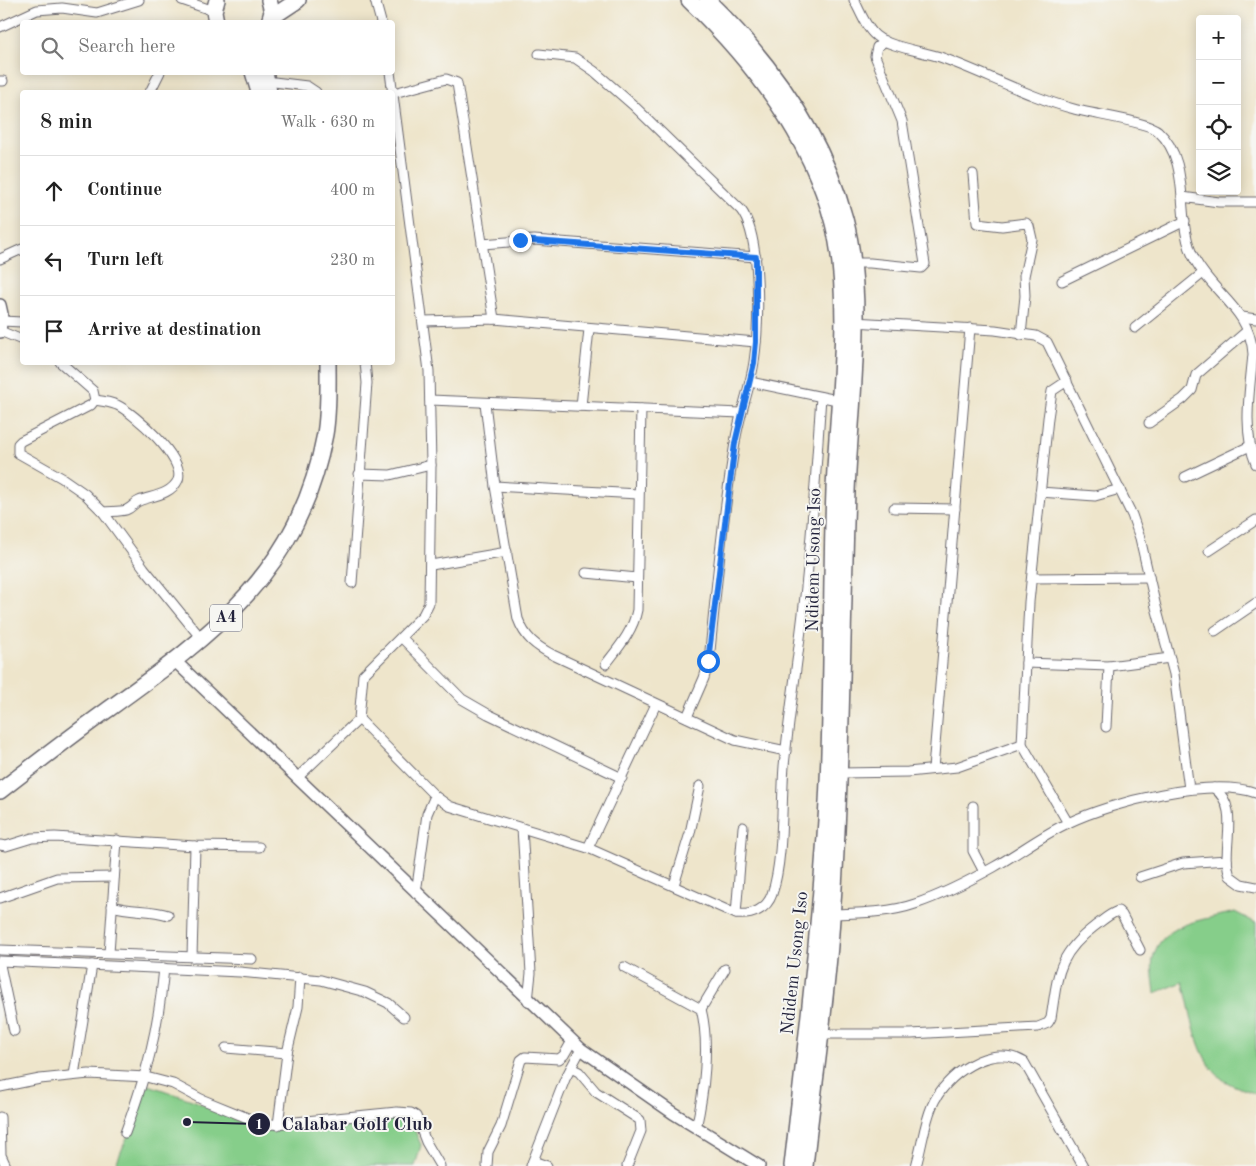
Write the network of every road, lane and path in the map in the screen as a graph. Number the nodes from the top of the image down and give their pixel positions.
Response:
1 (139, 0) edge
2 (182, 0) edge
3 (269, 0) edge
4 (298, 0) edge
5 (375, 0) edge
6 (689, 0) edge
7 (707, 0) edge
8 (854, 0) edge
9 (215, 15) edge
10 (270, 20) edge
11 (380, 20) edge
12 (0, 27) edge
13 (722, 33) junction
14 (747, 40) junction
15 (885, 41) junction
16 (539, 54) dead end
17 (158, 75) edge
18 (256, 75) edge
19 (391, 75) edge
20 (265, 85) edge
21 (151, 90) edge
22 (313, 90) edge
23 (393, 90) edge
24 (395, 93) edge
25 (395, 101) edge
26 (784, 114) junction
27 (803, 119) junction
28 (972, 174) dead end
29 (1182, 197) junction
30 (1256, 202) edge
31 (1185, 221) junction
32 (482, 244) junction
33 (20, 250) edge
34 (756, 257) junction
35 (0, 259) edge
36 (1203, 273) junction
37 (850, 274) junction
38 (1062, 281) dead end
39 (0, 304) edge
40 (1242, 317) junction
41 (494, 319) junction
42 (1256, 319) edge
43 (424, 321) junction
44 (849, 321) junction
45 (20, 323) edge
46 (1, 328) edge
47 (970, 328) junction
48 (1135, 328) dead end
49 (589, 329) junction
50 (1247, 331) junction
51 (1021, 335) junction
52 (20, 339) edge
53 (756, 342) junction
54 (63, 365) edge
55 (318, 365) edge
56 (328, 365) edge
57 (365, 365) edge
58 (1066, 381) junction
59 (750, 382) junction
60 (821, 397) junction
61 (95, 400) junction
62 (430, 400) junction
63 (485, 402) junction
64 (845, 402) junction
65 (581, 406) junction
66 (641, 409) junction
67 (741, 413) junction
68 (1149, 423) dead end
69 (1250, 446) junction
70 (1256, 464) edge
71 (431, 465) junction
72 (359, 474) junction
73 (1185, 476) dead end
74 (495, 486) junction
75 (1120, 489) junction
76 (1040, 492) junction
77 (638, 494) junction
78 (894, 508) dead end
79 (955, 509) junction
80 (103, 512) junction
81 (1256, 520) edge
82 (1209, 551) dead end
83 (506, 552) junction
84 (430, 565) junction
85 (586, 574) dead end
86 (1149, 577) junction
87 (637, 578) junction
88 (1032, 578) junction
89 (352, 583) dead end
90 (1256, 603) edge
91 (1215, 630) dead end
92 (196, 632) junction
93 (402, 638) junction
94 (1170, 658) junction
95 (175, 661) junction
96 (1026, 663) junction
97 (606, 664) dead end
98 (1109, 666) junction
99 (656, 704) junction
100 (687, 717) junction
101 (359, 719) junction
102 (1106, 727) dead end
103 (1022, 744) junction
104 (786, 751) junction
105 (933, 769) junction
106 (840, 773) junction
107 (297, 778) junction
108 (622, 778) junction
109 (0, 780) edge
110 (700, 786) dead end
111 (1214, 788) junction
112 (1189, 789) junction
113 (0, 791) edge
114 (1256, 793) edge
115 (435, 796) junction
116 (973, 806) dead end
117 (1068, 823) junction
118 (743, 827) dead end
119 (522, 828) junction
120 (117, 840) junction
121 (0, 845) edge
122 (195, 846) junction
123 (259, 847) dead end
124 (588, 848) junction
125 (1227, 860) junction
126 (984, 872) junction
127 (114, 877) junction
128 (1140, 877) dead end
129 (674, 885) junction
130 (1256, 887) edge
131 (416, 893) junction
132 (0, 898) edge
133 (112, 906) junction
134 (736, 914) junction
135 (832, 914) junction
136 (168, 915) dead end
137 (0, 950) edge
138 (1140, 950) dead end
139 (109, 953) junction
140 (192, 957) junction
141 (252, 959) dead end
142 (0, 961) edge
143 (0, 965) edge
144 (92, 965) junction
145 (624, 967) dead end
146 (164, 968) junction
147 (725, 969) dead end
148 (300, 978) junction
149 (528, 1001) junction
150 (701, 1009) junction
151 (404, 1017) dead end
152 (14, 1031) dead end
153 (819, 1034) junction
154 (576, 1045) junction
155 (226, 1048) dead end
156 (287, 1053) junction
157 (570, 1068) junction
158 (74, 1075) junction
159 (146, 1077) junction
160 (0, 1087) edge
161 (0, 1117) edge
162 (278, 1124) junction
163 (696, 1128) junction
164 (125, 1133) dead end
165 (532, 1163) edge
166 (6, 1166) edge
167 (440, 1166) edge
168 (487, 1166) edge
169 (546, 1166) edge
170 (627, 1166) edge
171 (759, 1166) edge
172 (792, 1166) edge
173 (805, 1166) edge
174 (916, 1166) edge
175 (1083, 1166) edge

1 - 12 street
2 - 9 street
3 - 10 highway
4 - 10 highway
5 - 11 street
6 - 13 highway, Ndidem Usong Iso
7 - 14 highway, Ndidem Usong Iso
8 - 15 street
13 - 14 highway
13 - 26 highway, Ndidem Usong Iso
14 - 27 highway, Ndidem Usong Iso
15 - 29 street
15 - 37 street
16 - 34 street
17 - 21 street
18 - 20 highway
19 - 23 street
20 - 22 street
24 - 32 street
25 - 43 street
26 - 27 highway
26 - 37 highway, Ndidem Usong Iso
27 - 37 highway, Ndidem Usong Iso
28 - 51 street
29 - 30 street
29 - 31 street
31 - 36 street
31 - 38 street
32 - 34 street
32 - 41 street
33 - 35 street
34 - 53 street
36 - 40 street
36 - 48 street
37 - 44 highway, Ndidem Usong Iso
39 - 46 street
40 - 42 street
40 - 50 street
41 - 43 street
41 - 49 street
43 - 62 street
44 - 47 street
44 - 64 highway, Ndidem Usong Iso
45 - 46 street
46 - 52 street
47 - 51 street
47 - 79 street
49 - 53 street
49 - 65 street
50 - 68 street
50 - 69 street
51 - 58 street
53 - 59 street
54 - 61 street
55 - 92 highway, A4
56 - 95 highway, A4
57 - 72 street
58 - 75 street
58 - 76 street
59 - 60 street
59 - 67 street
60 - 64 street
60 - 104 street
61 - 80 street
61 - 80 street
62 - 63 street
62 - 71 street
63 - 65 street
63 - 74 street
64 - 106 highway, Ndidem Usong Iso
64 - 172 highway, Ndidem Usong Iso
65 - 66 street
66 - 67 street
66 - 77 street
67 - 100 street
69 - 70 street
69 - 73 street
71 - 72 street
71 - 84 street
72 - 89 street
74 - 77 street
74 - 83 street
75 - 76 street
75 - 86 street
76 - 88 street
77 - 87 street
78 - 79 street
79 - 105 street
80 - 92 street
81 - 82 street
83 - 84 street
83 - 99 street
84 - 93 street
85 - 87 street
86 - 88 street
86 - 94 street
87 - 97 street
88 - 96 street
90 - 91 street
92 - 109 highway, A4
93 - 101 street
93 - 108 street
94 - 98 street
94 - 112 street
95 - 107 street
95 - 113 highway, A4
96 - 98 street
96 - 103 street
98 - 102 street
99 - 100 street
99 - 108 street
100 - 104 street
101 - 107 street
101 - 115 street
103 - 105 street
103 - 117 street
104 - 134 street
105 - 106 street
106 - 135 highway, Ndidem Usong Iso
107 - 131 street
108 - 124 street
110 - 129 street
111 - 112 street
111 - 114 street
111 - 125 street
112 - 117 street
115 - 119 street
115 - 131 street
116 - 126 street
117 - 126 street
118 - 134 street
119 - 124 street
119 - 149 street
120 - 121 street
120 - 122 street
120 - 127 street
122 - 123 street
122 - 140 street
124 - 129 street
125 - 128 street
125 - 130 street
126 - 135 street
127 - 132 street
127 - 133 street
129 - 134 street
131 - 149 street
133 - 136 street
133 - 139 street
135 - 153 highway, Ndidem Usong Iso
137 - 139 street
138 - 153 street
139 - 140 street
140 - 141 street
142 - 144 street
143 - 152 street
144 - 146 street
144 - 158 street
145 - 150 street
146 - 148 street
146 - 159 street
147 - 150 street
148 - 151 street
148 - 156 street
149 - 154 street
150 - 163 street
153 - 173 highway, Ndidem Usong Iso
154 - 157 street
154 - 163 street
154 - 168 street
155 - 156 street
156 - 162 street
157 - 165 street
157 - 170 street
158 - 159 street
158 - 160 street
159 - 162 street
159 - 164 street
161 - 166 street
162 - 167 street
163 - 171 street
165 - 169 street
174 - 175 street

